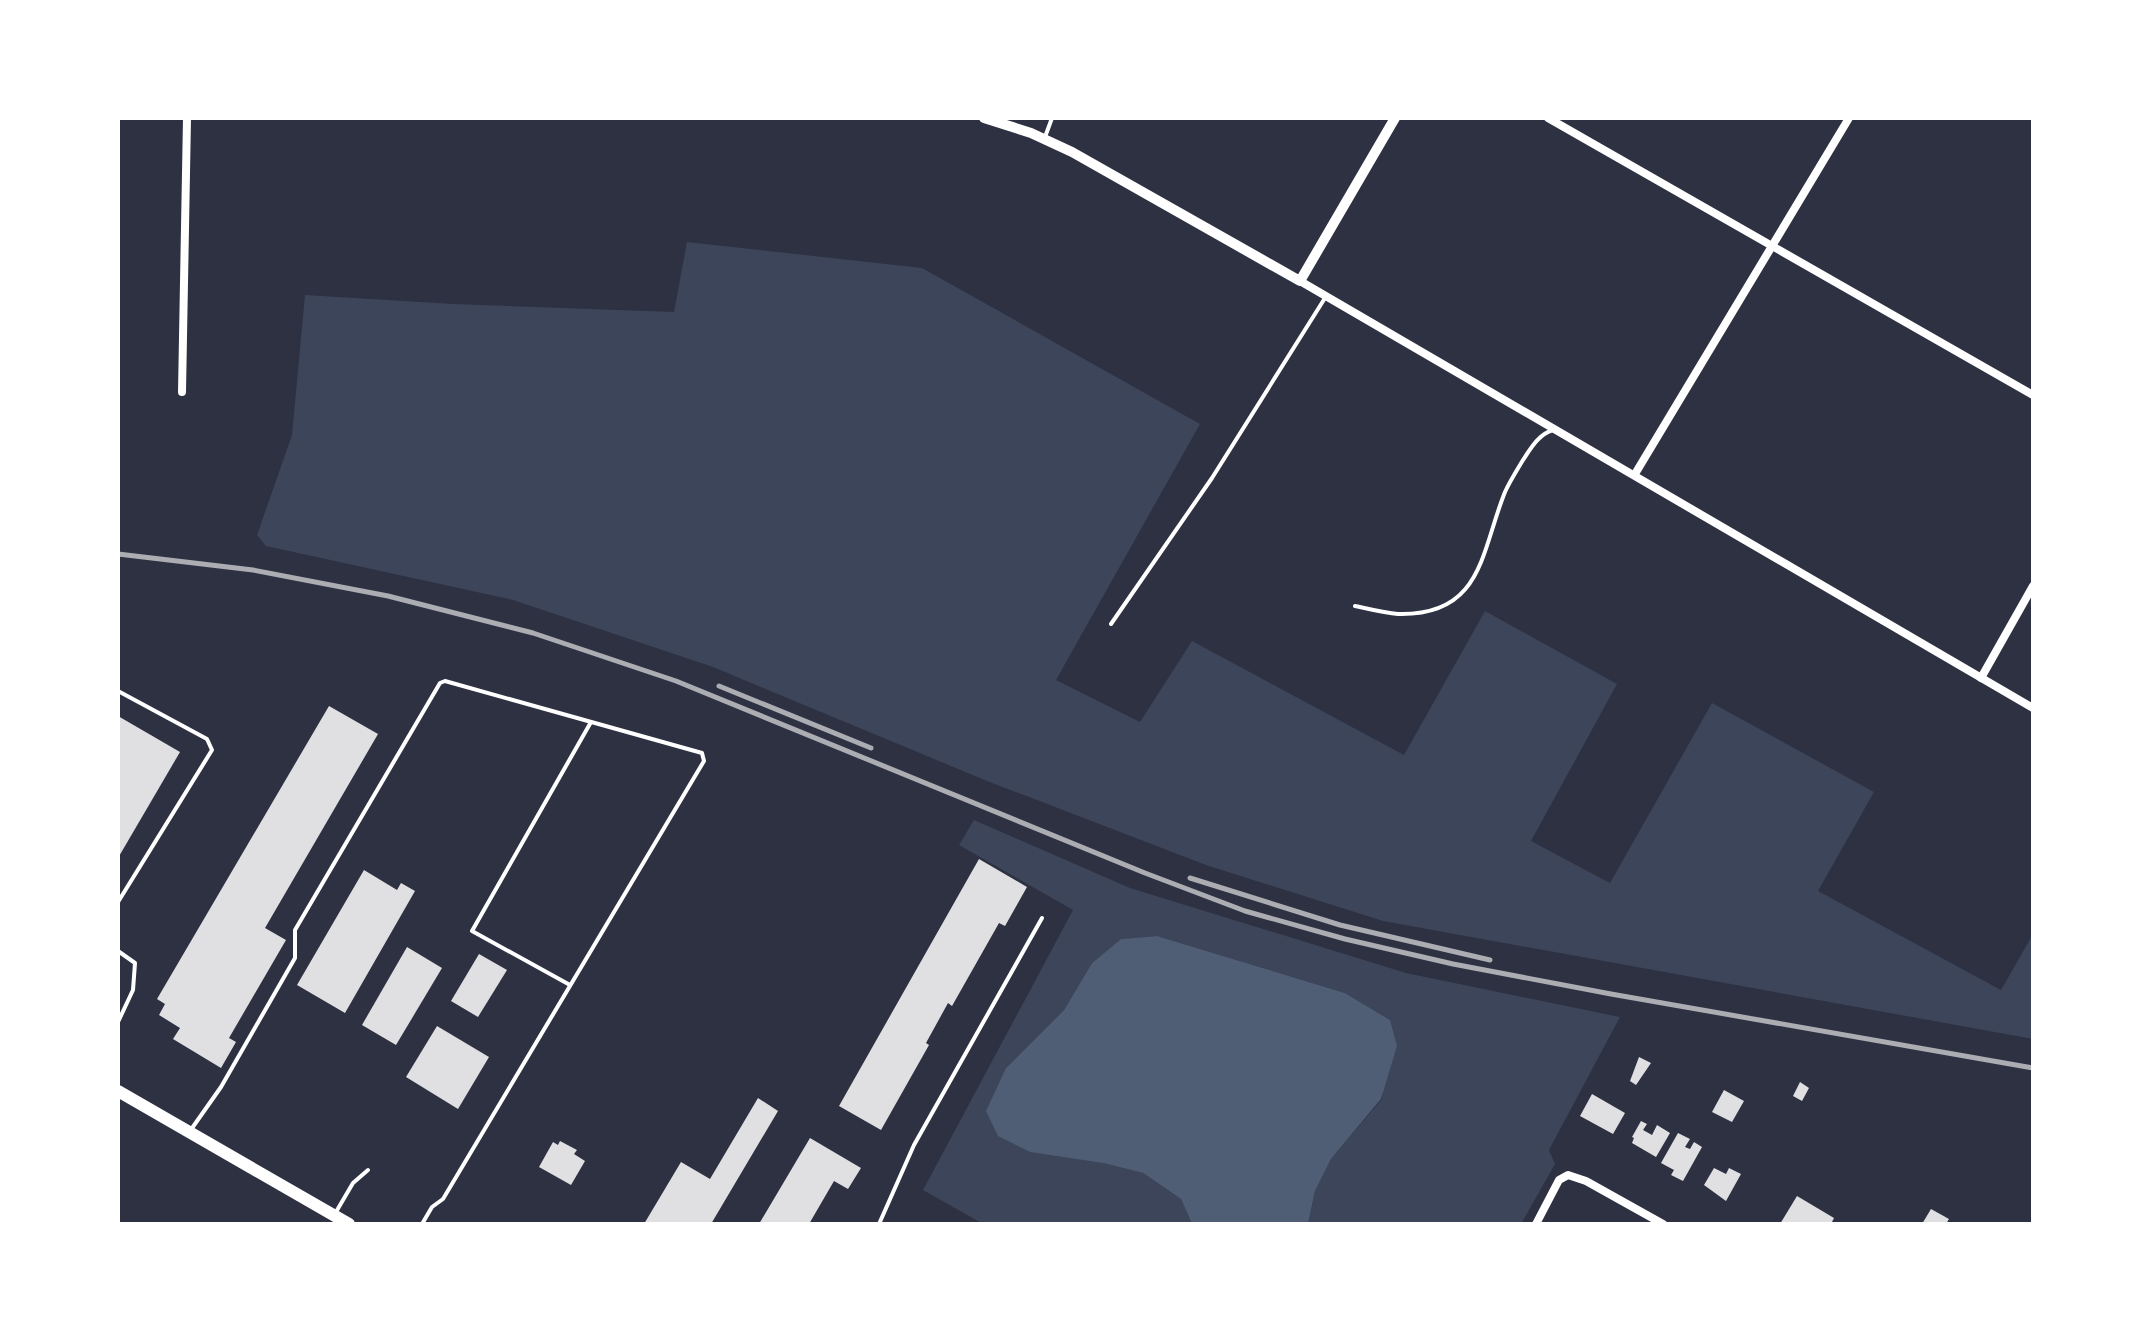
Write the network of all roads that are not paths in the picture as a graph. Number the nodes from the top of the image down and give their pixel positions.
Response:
1 (187, 118) edge
2 (984, 118) edge
3 (1052, 118) edge
4 (1395, 118) edge
5 (1548, 118) edge
6 (1849, 118) edge
7 (1044, 139) junction
8 (1773, 246) junction
9 (1300, 281) junction
10 (1326, 296) junction
11 (182, 392) dead end
12 (2033, 395) edge
13 (1560, 431) junction
14 (1635, 474) junction
15 (2033, 586) edge
16 (1355, 606) dead end
17 (1111, 624) dead end
18 (1981, 678) junction
19 (118, 691) edge
20 (2033, 708) edge
21 (591, 722) junction
22 (118, 902) edge
23 (1042, 918) dead end
24 (118, 951) edge
25 (570, 985) junction
26 (118, 1022) edge
27 (118, 1091) edge
28 (189, 1133) junction
29 (368, 1170) dead end
30 (334, 1215) junction
31 (349, 1224) edge
32 (422, 1224) edge
33 (879, 1224) edge
34 (1536, 1224) edge
35 (1663, 1224) edge

1 - 11 street
2 - 7 street
3 - 7 lane
4 - 9 street
5 - 8 street
6 - 8 street
7 - 9 street
8 - 12 street
8 - 14 street
9 - 10 street
10 - 13 street
10 - 17 lane
13 - 14 street
13 - 16 lane
14 - 18 street
15 - 18 street
18 - 20 street
19 - 22 lane
21 - 25 lane
21 - 25 lane
21 - 28 lane
23 - 33 lane
24 - 26 lane
25 - 32 lane
27 - 28 main road
28 - 30 main road
29 - 30 lane
30 - 31 main road
34 - 35 street

